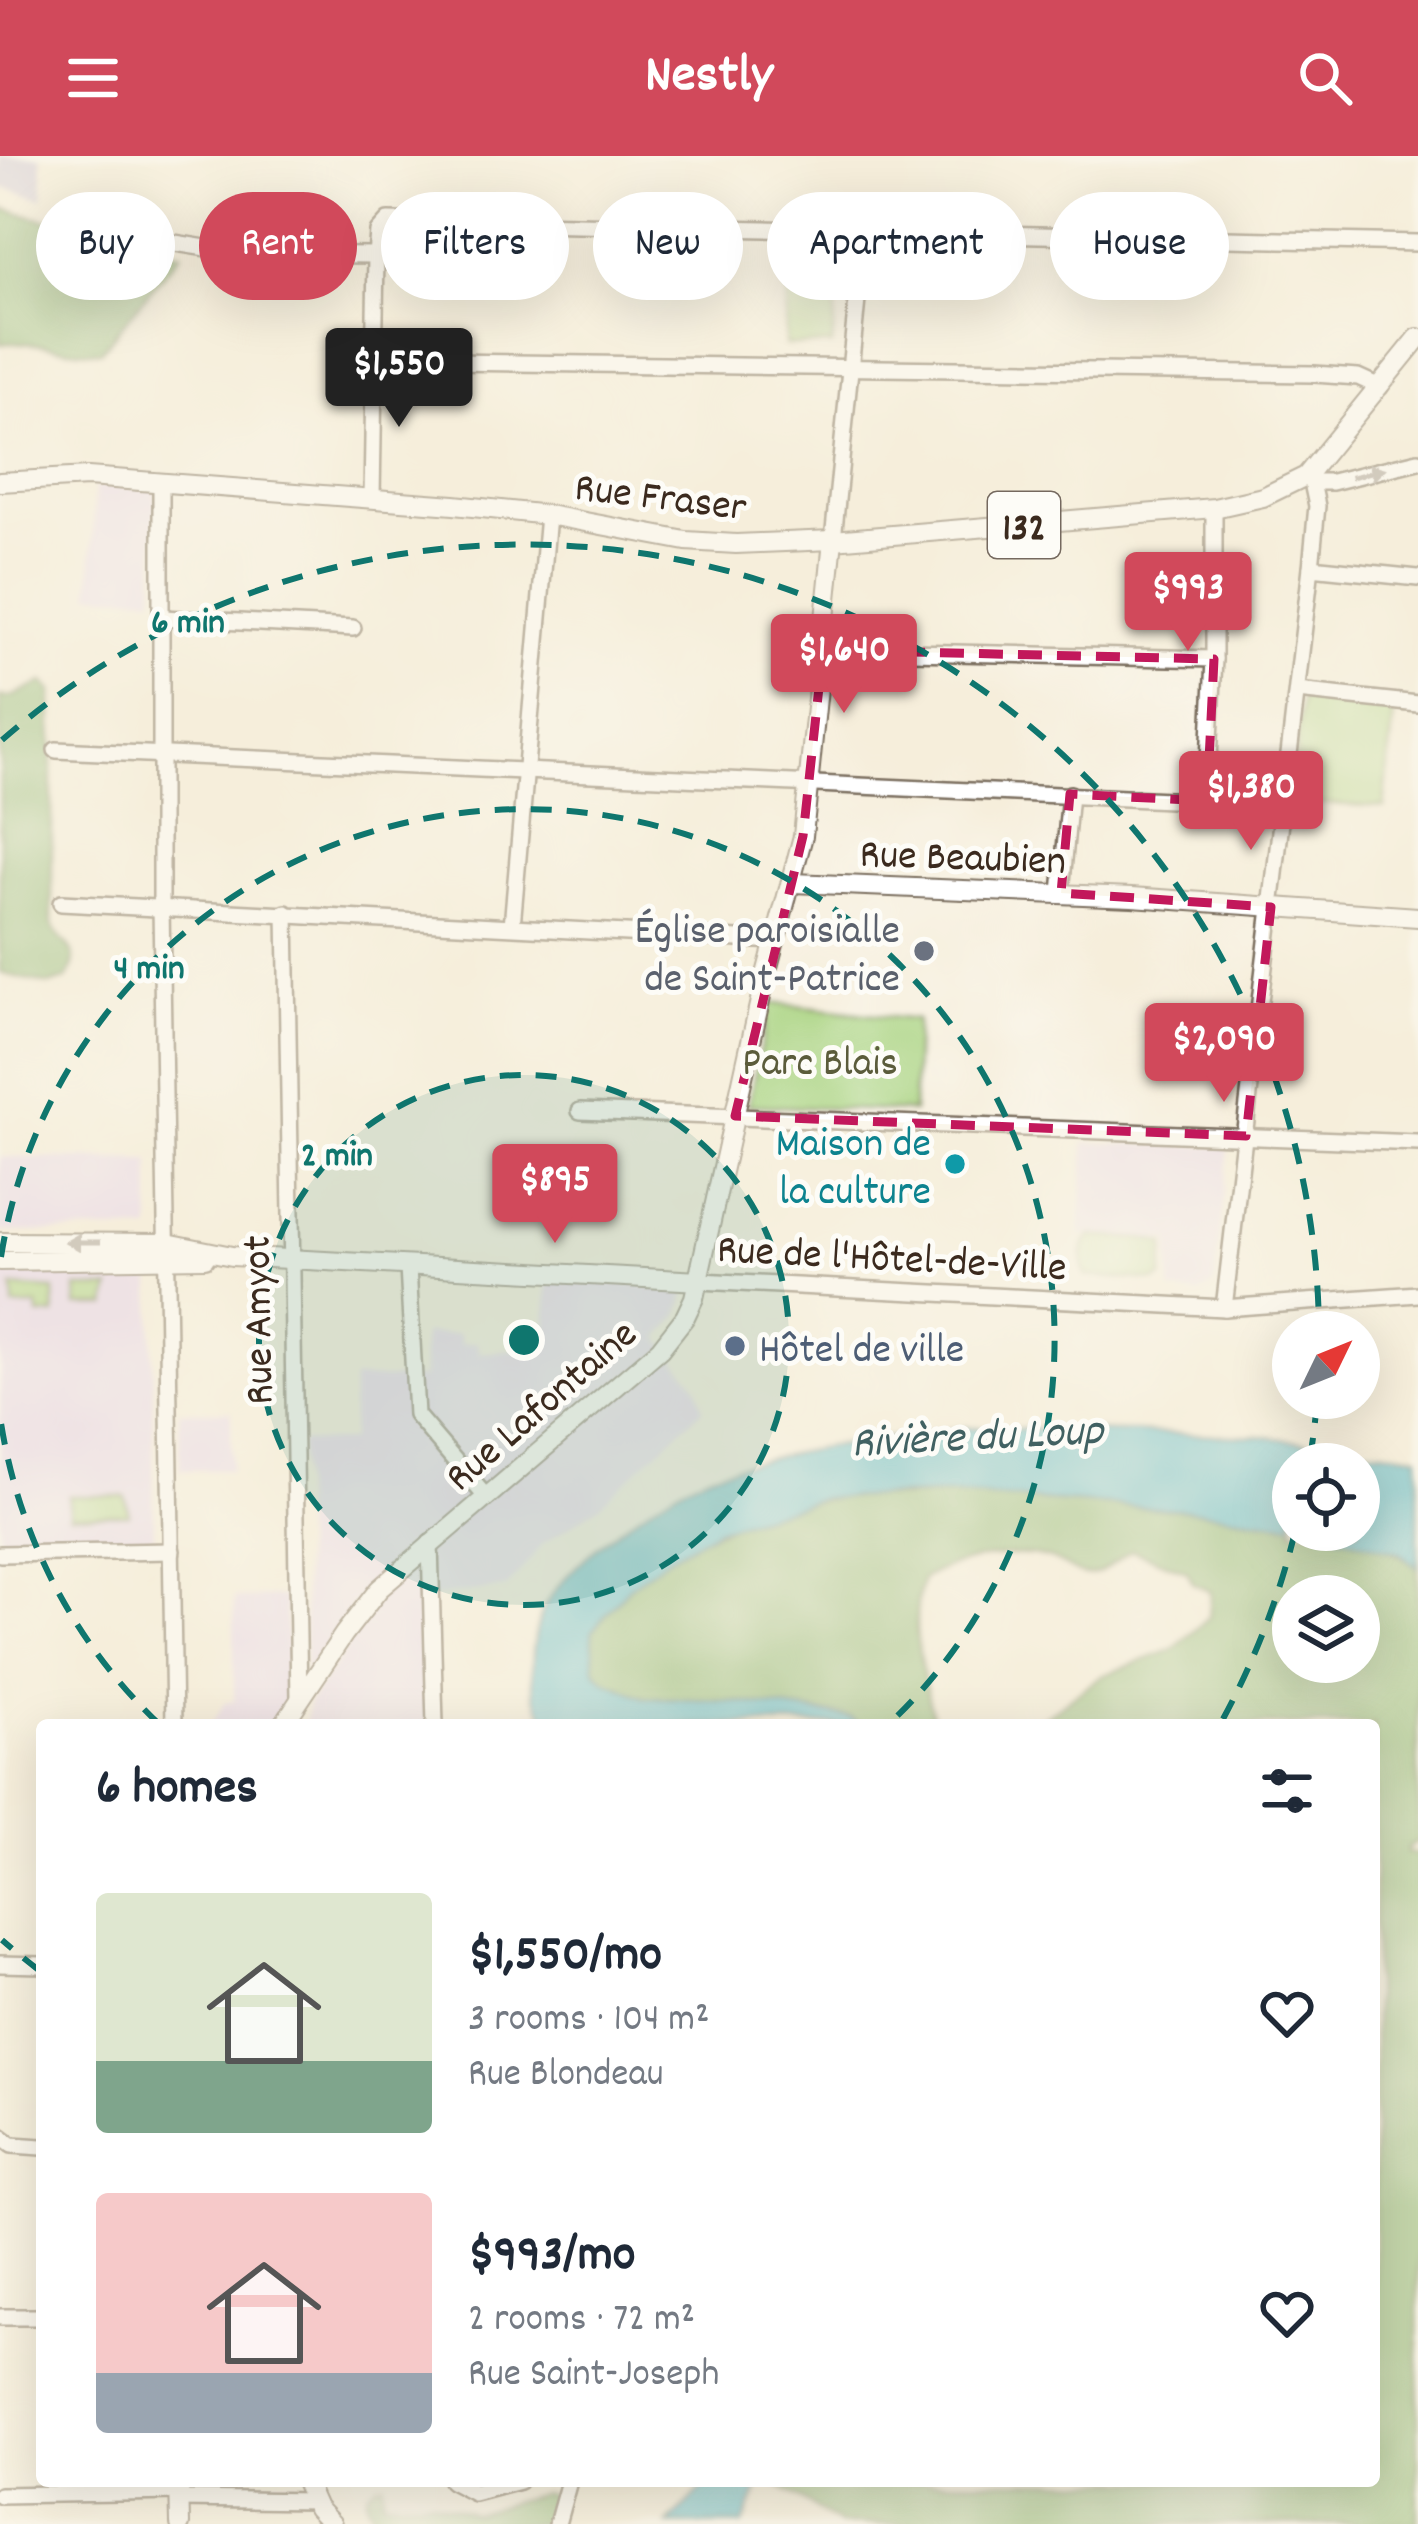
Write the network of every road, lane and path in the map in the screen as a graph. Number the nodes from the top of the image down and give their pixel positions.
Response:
1 (767, 228) edge
2 (1026, 234) edge
3 (175, 243) dead end
4 (1418, 244) edge
5 (376, 255) junction
6 (857, 300) edge
7 (1418, 338) edge
8 (374, 361) junction
9 (850, 367) junction
10 (1380, 387) junction
11 (1418, 460) edge
12 (0, 482) edge
13 (160, 482) junction
14 (1312, 482) junction
15 (372, 498) junction
16 (1214, 508) junction
17 (548, 515) junction
18 (833, 540) junction
19 (1311, 567) junction
20 (1418, 578) edge
21 (163, 618) junction
22 (352, 628) dead end
23 (823, 650) junction
24 (1214, 658) junction
25 (1297, 691) junction
26 (1418, 704) edge
27 (56, 750) dead end
28 (163, 753) junction
29 (525, 770) junction
30 (811, 782) junction
31 (1070, 794) junction
32 (1207, 801) junction
33 (1282, 805) junction
34 (793, 883) junction
35 (1061, 893) junction
36 (62, 903) dead end
37 (161, 906) junction
38 (1271, 907) junction
39 (286, 913) junction
40 (1418, 916) edge
41 (512, 926) junction
42 (776, 941) junction
43 (580, 1111) dead end
44 (735, 1116) junction
45 (1246, 1136) junction
46 (1418, 1143) edge
47 (0, 1242) edge
48 (167, 1251) junction
49 (290, 1260) junction
50 (0, 1261) edge
51 (408, 1267) junction
52 (700, 1281) junction
53 (1418, 1294) edge
54 (1224, 1308) junction
55 (486, 1497) junction
56 (430, 1543) junction
57 (172, 1551) junction
58 (0, 1554) edge
59 (299, 1699) junction
60 (174, 1719) edge
61 (287, 1719) edge
62 (298, 1719) edge
63 (435, 1719) edge
64 (0, 1964) edge
65 (36, 1965) edge
66 (0, 2136) edge
67 (36, 2148) edge
68 (0, 2317) edge
69 (36, 2317) edge
70 (307, 2487) edge
71 (462, 2487) edge
72 (496, 2487) edge
73 (567, 2487) edge
74 (179, 2491) edge
75 (0, 2495) edge
76 (313, 2501) junction
77 (180, 2524) edge
78 (332, 2524) edge
79 (557, 2524) edge

1 - 5 street
2 - 4 street
3 - 5 street
5 - 8 street
6 - 9 street, Rue Lafontaine
7 - 10 main road, 132
8 - 9 street
8 - 15 street
9 - 10 street
9 - 18 street, Rue Lafontaine
10 - 14 main road, 132
14 -> 11 street, Rue Fraser
12 - 13 main road, Rue Fraser / 132
13 - 15 main road, Rue Fraser / 132
13 - 21 street
14 - 16 main road, Rue Fraser / 132
14 - 19 street
15 - 17 main road, Rue Fraser / 132
16 - 18 main road, Rue Fraser / 132
16 - 24 street
17 - 18 main road, Rue Fraser / 132
17 - 29 street
18 - 23 main road, Rue Lafontaine
19 - 20 street
19 - 25 street
21 - 22 street
21 - 28 street
23 - 24 street
23 - 30 main road, Rue Lafontaine
24 - 32 street
25 - 26 street
25 - 33 street
27 - 28 street
28 - 29 street
28 - 37 street
29 - 30 street
29 - 41 street
30 - 31 street
30 - 34 main road, Rue Lafontaine
31 - 32 street
31 - 35 street
32 - 33 street
33 - 38 street
34 - 35 main road, Rue Beaubien
34 - 42 main road, Rue Lafontaine
35 - 38 main road, Rue Beaubien
36 - 37 street
37 - 39 street
37 - 48 street
38 - 40 main road, Rue Beaubien
38 - 45 street
39 - 41 street
39 - 49 street, Rue Amyot
41 - 42 street
42 - 44 main road, Rue Lafontaine
43 - 44 street
44 - 45 street
44 - 52 main road, Rue Lafontaine
45 - 46 street
45 - 54 street
48 -> 47 main road
48 - 49 main road, Rue de l'Hôtel-de-Ville
48 - 50 main road
48 - 57 street
49 - 51 main road, Rue de l'Hôtel-de-Ville
49 - 59 street, Rue Amyot
51 - 52 main road, Rue de l'Hôtel-de-Ville
51 - 55 street
52 - 54 street, Rue de l'Hôtel-de-Ville
52 - 55 main road, Rue Lafontaine
53 - 54 street, Rue de l'Hôtel-de-Ville
55 - 56 main road, Rue Lafontaine
56 - 59 main road, Rue Lafontaine
56 - 63 street
57 - 58 street
57 - 60 street
59 - 61 main road, Rue Lafontaine
59 - 62 main road, Rue Amyot
64 - 65 street
66 - 67 street
68 - 69 street
70 - 76 main road
71 - 72 street
73 - 79 street
74 - 75 street
74 - 76 street
74 - 77 main road
76 - 78 main road

